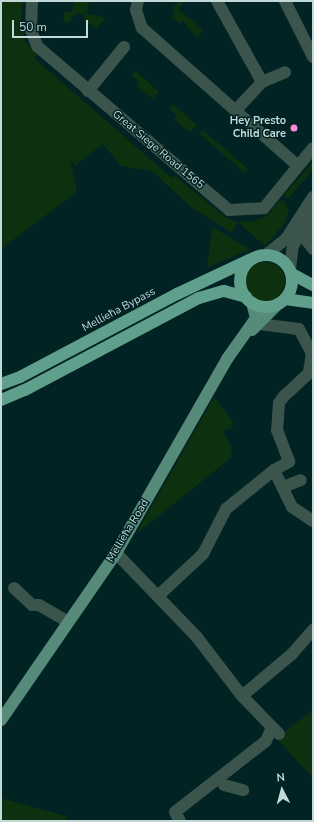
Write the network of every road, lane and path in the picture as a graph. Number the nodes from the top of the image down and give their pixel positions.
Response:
1 (32, 1) edge
2 (138, 1) edge
3 (216, 1) edge
4 (285, 1) edge
5 (124, 48) dead end
6 (313, 57) edge
7 (285, 72) dead end
8 (262, 82) junction
9 (88, 91) junction
10 (236, 110) junction
11 (313, 148) edge
12 (298, 166) junction
13 (313, 197) edge
14 (313, 212) edge
15 (313, 232) edge
16 (313, 249) edge
17 (266, 255) junction
18 (250, 260) junction
19 (291, 272) junction
20 (313, 285) edge
21 (249, 300) junction
22 (282, 302) junction
23 (313, 303) edge
24 (259, 324) junction
25 (245, 336) junction
26 (1, 384) edge
27 (1, 400) edge
28 (274, 470) junction
29 (301, 480) dead end
30 (283, 487) junction
31 (308, 522) edge
32 (116, 553) junction
33 (14, 588) dead end
34 (159, 595) junction
35 (67, 621) junction
36 (313, 630) edge
37 (242, 696) junction
38 (1, 720) edge
39 (224, 786) junction
40 (243, 790) dead end
41 (180, 821) edge

1 - 9 street, Great Siege Road 1565
2 - 10 street
3 - 8 street
4 - 6 street
5 - 9 street
7 - 8 street
8 - 10 street
9 - 12 street, Great Siege Road 1565
10 - 12 street
11 - 12 street, Great Siege Road 1565
13 - 17 street
14 - 19 street
15 - 16 street
17 - 18 highway
17 - 19 highway
18 - 21 highway
18 - 26 highway, Mellieħa Bypass
19 - 20 highway
19 - 22 highway
21 - 22 highway
21 - 25 main road, Mellieħa Road
21 - 27 highway
22 - 23 highway
22 - 24 main road, Mellieħa Road
24 - 25 main road, Mellieħa Road
24 - 28 street
25 - 32 main road, Mellieħa Road
28 - 30 street
28 - 34 street
29 - 30 street
30 - 31 street
32 - 34 street
32 - 35 main road, Mellieħa Road
33 - 35 street
34 - 37 street
35 - 38 main road, Mellieħa Road
36 - 37 street
37 - 39 street
39 - 40 street
39 - 41 street

